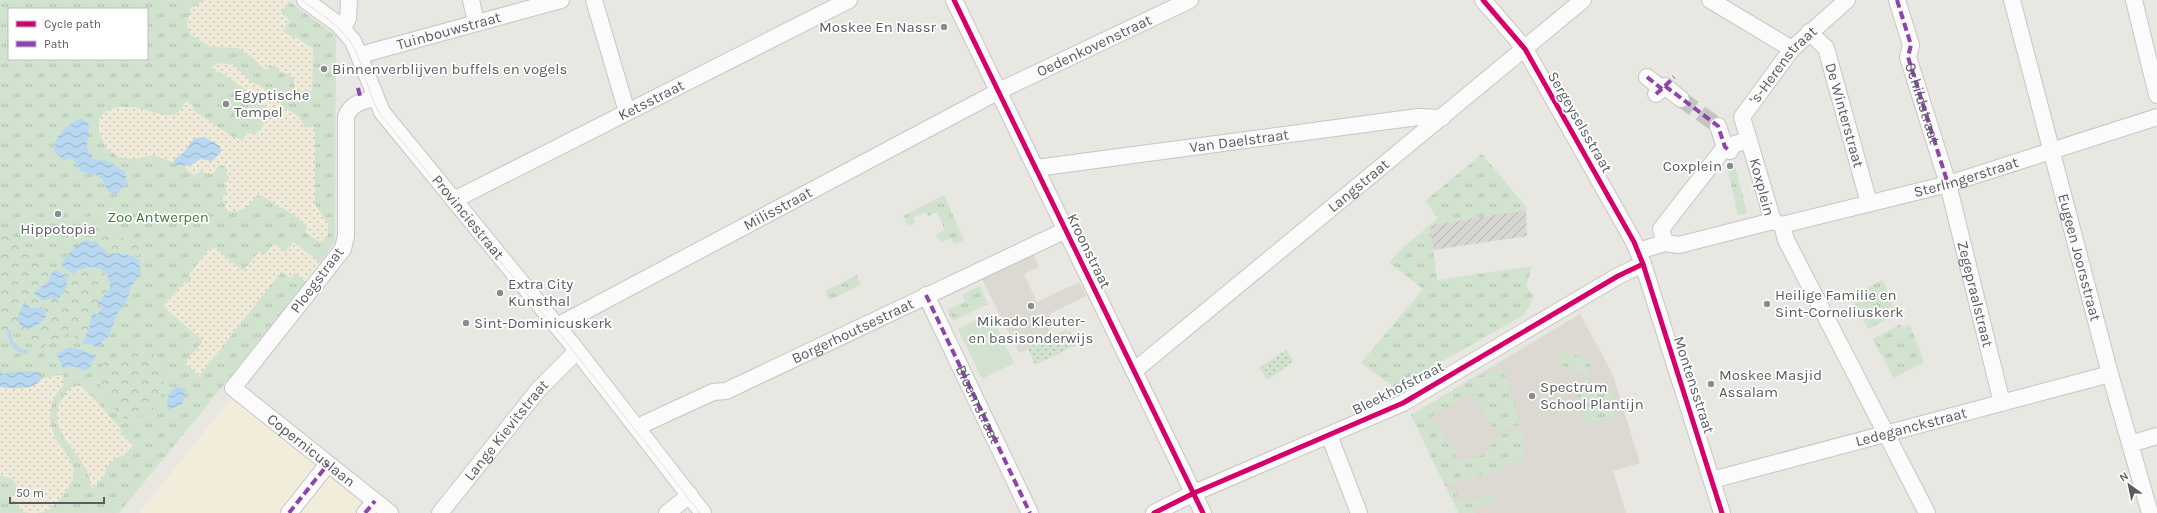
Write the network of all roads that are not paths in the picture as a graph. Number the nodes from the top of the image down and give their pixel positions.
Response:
1 (305, 0) edge
2 (349, 0) edge
3 (471, 0) edge
4 (561, 0) edge
5 (594, 0) edge
6 (848, 0) edge
7 (954, 0) edge
8 (1190, 0) edge
9 (1483, 0) edge
10 (1583, 0) edge
11 (1710, 0) edge
12 (1847, 0) edge
13 (1897, 0) edge
14 (2012, 0) edge
15 (2134, 0) edge
16 (476, 24) junction
17 (343, 29) junction
18 (1809, 32) junction
19 (1525, 49) junction
20 (1792, 49) junction
21 (360, 55) junction
22 (1647, 77) dead end
23 (999, 91) junction
24 (364, 94) junction
25 (2157, 95) edge
26 (1681, 99) tunnel mouth
27 (627, 112) junction
28 (2157, 117) edge
29 (1442, 118) junction
30 (1718, 126) tunnel mouth
31 (1749, 140) junction
32 (1728, 149) junction
33 (2052, 151) junction
34 (1036, 168) junction
35 (1948, 184) junction
36 (454, 200) junction
37 (1869, 203) junction
38 (1777, 223) junction
39 (1066, 230) junction
40 (1665, 243) junction
41 (1640, 258) junction
42 (926, 295) junction
43 (557, 326) junction
44 (577, 351) junction
45 (1134, 371) junction
46 (2110, 374) junction
47 (233, 388) joint
48 (2002, 403) junction
49 (638, 429) junction
50 (1886, 434) junction
51 (1329, 435) junction
52 (2157, 436) edge
53 (2130, 444) junction
54 (328, 464) junction
55 (1712, 480) junction
56 (1194, 493) junction
57 (690, 495) junction
58 (370, 507) edge
59 (289, 513) edge
60 (390, 513) edge
61 (440, 513) edge
62 (667, 513) edge
63 (704, 513) edge
64 (1030, 513) edge
65 (1154, 513) edge
66 (1203, 513) edge
67 (1359, 513) edge
68 (1722, 513) edge
69 (1927, 513) edge
70 (2150, 513) edge

1 - 17 street, Provinciestraat
2 - 17 street
3 - 16 street
4 - 16 street, Tuinbouwstraat
5 - 27 street
6 - 27 street, Ketsstraat
7 - 23 street, Kroonstraat
8 - 23 street, Oedenkovenstraat
9 - 19 street, Sergeyselsstraat
10 - 19 street, Langstraat
11 - 20 street
12 - 18 street, 's-Herenstraat
13 - 35 street, Schildstraat
14 - 33 street, Eugeen Joorsstraat
15 - 25 street
16 - 21 street, Tuinbouwstraat
17 - 21 street, Provinciestraat
18 - 20 street, 's-Herenstraat
18 - 37 street, De Winterstraat
19 - 29 street, Langstraat
19 - 41 street, Sergeyselsstraat
20 - 31 street, 's-Herenstraat
21 - 24 street, Provinciestraat
22 - 26 street
23 - 34 street, Kroonstraat
23 - 43 street, Milisstraat
24 - 36 street, Provinciestraat
24 - 47 street, Ploegstraat
27 - 36 street, Ketsstraat
28 - 33 street, Sterlingerstraat
29 - 34 street, Van Daelstraat
29 - 45 street, Langstraat
30 - 32 street
31 - 32 street, Koxplein
31 - 38 street, Koxplein
32 - 40 street
33 - 35 street, Sterlingerstraat
33 - 46 street, Eugeen Joorsstraat
34 - 39 street, Kroonstraat
35 - 37 street, Sterlingerstraat
35 - 48 street, Zegepraalstraat
36 - 43 street, Provinciestraat
37 - 38 street, Sterlingerstraat
38 - 40 street, Koxplein
38 - 50 street
39 - 42 street, Borgerhoutsestraat
39 - 45 street, Kroonstraat
40 - 41 street, Koxplein
41 - 51 street, Bleekhofstraat
41 - 55 street, Montensstraat
42 - 49 street, Borgerhoutsestraat
42 - 64 street, Bloemstraat
43 - 44 street, Provinciestraat
44 - 49 street, Provinciestraat
44 - 61 street, Lange Kievitstraat
45 - 56 street, Kroonstraat
46 - 48 street, Ledeganckstraat
46 - 53 street, Eugeen Joorsstraat
47 - 54 street, Copernicuslaan
48 - 50 street, Ledeganckstraat
49 - 57 street, Provinciestraat
50 - 55 street, Ledeganckstraat
50 - 69 street
51 - 56 street, Bleekhofstraat
51 - 67 street
52 - 53 street
53 - 70 street, Eugeen Joorsstraat
54 - 58 street, Copernicuslaan
54 - 59 street
55 - 68 street, Montensstraat
56 - 65 street, Bleekhofstraat
56 - 66 street, Kroonstraat
57 - 62 street
57 - 63 street, Provinciestraat
58 - 60 street, Copernicuslaan

